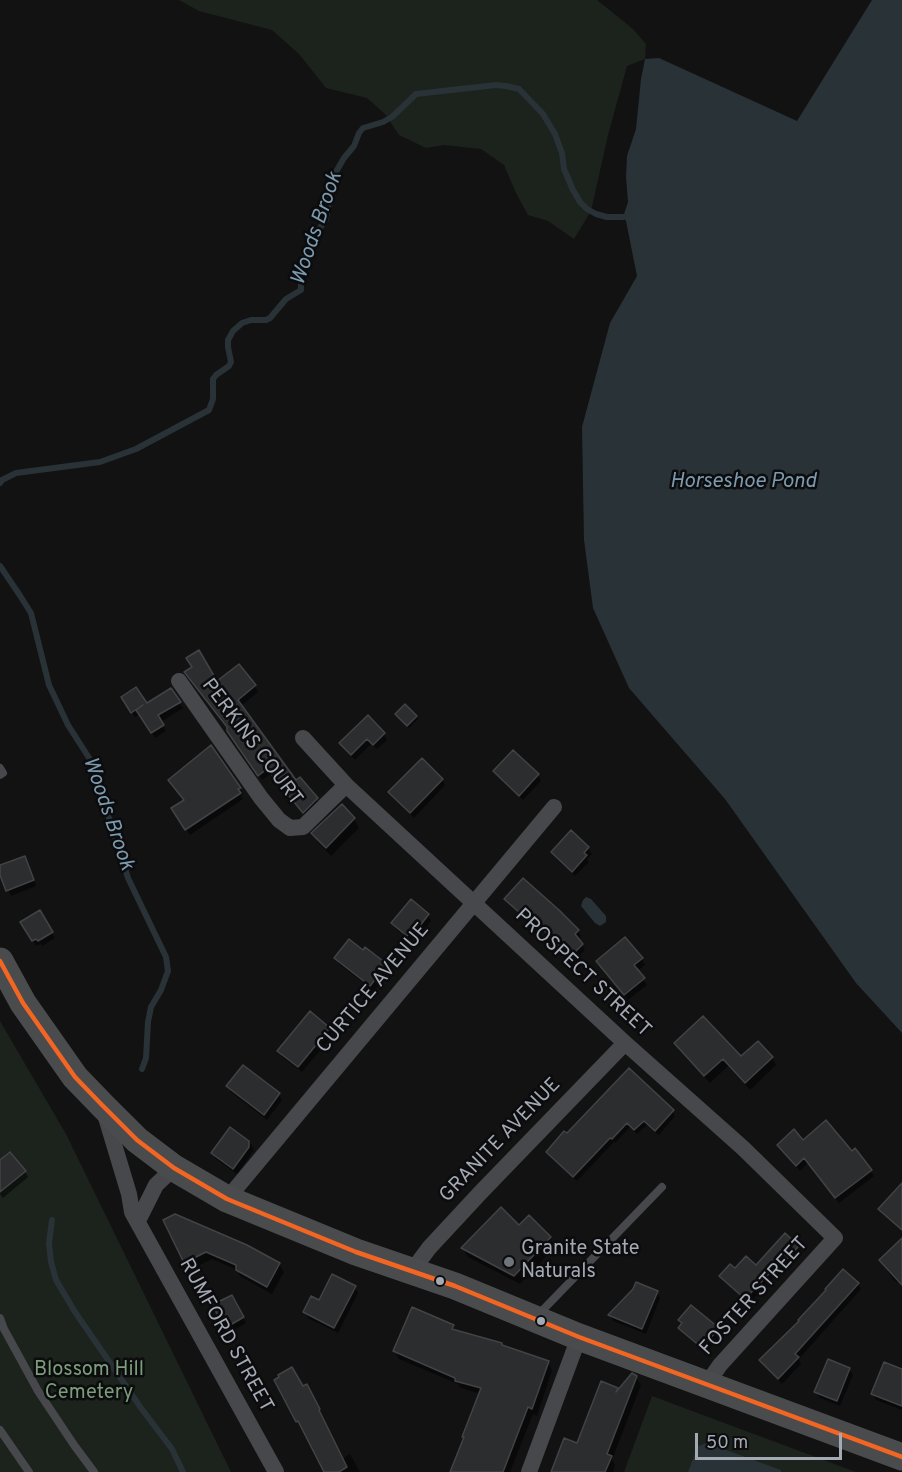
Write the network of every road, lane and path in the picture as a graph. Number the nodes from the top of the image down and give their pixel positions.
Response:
1 (179, 681) dead end
2 (303, 738) dead end
3 (0, 768) edge
4 (0, 775) edge
5 (346, 785) junction
6 (554, 807) dead end
7 (475, 903) junction
8 (0, 961) edge
9 (625, 1042) junction
10 (102, 1105) junction
11 (174, 1168) junction
12 (662, 1187) dead end
13 (227, 1199) junction
14 (138, 1221) junction
15 (835, 1238) joint
16 (412, 1271) junction
17 (0, 1318) edge
18 (535, 1319) junction
19 (579, 1337) junction
20 (706, 1385) junction
21 (0, 1430) edge
22 (902, 1457) edge
23 (29, 1472) edge
24 (94, 1472) edge
25 (276, 1472) edge
26 (530, 1472) edge

1 - 5 street, PERKINS COURT
2 - 5 street, PROSPECT STREET
3 - 4 lane
5 - 7 street, PROSPECT STREET
6 - 7 street, CURTICE AVENUE
7 - 9 street, PROSPECT STREET
7 - 13 street, CURTICE AVENUE
8 - 10 main road
9 - 15 street, PROSPECT STREET
9 - 16 street, GRANITE AVENUE
10 - 11 main road
10 - 14 street, RUMFORD STREET
11 - 13 main road
11 - 14 street
12 - 18 lane
13 - 16 main road
14 - 25 street, RUMFORD STREET
15 - 20 street, FOSTER STREET
16 - 18 main road
17 - 24 lane
18 - 19 main road
19 - 20 main road
19 - 26 street
20 - 22 main road
21 - 23 lane

